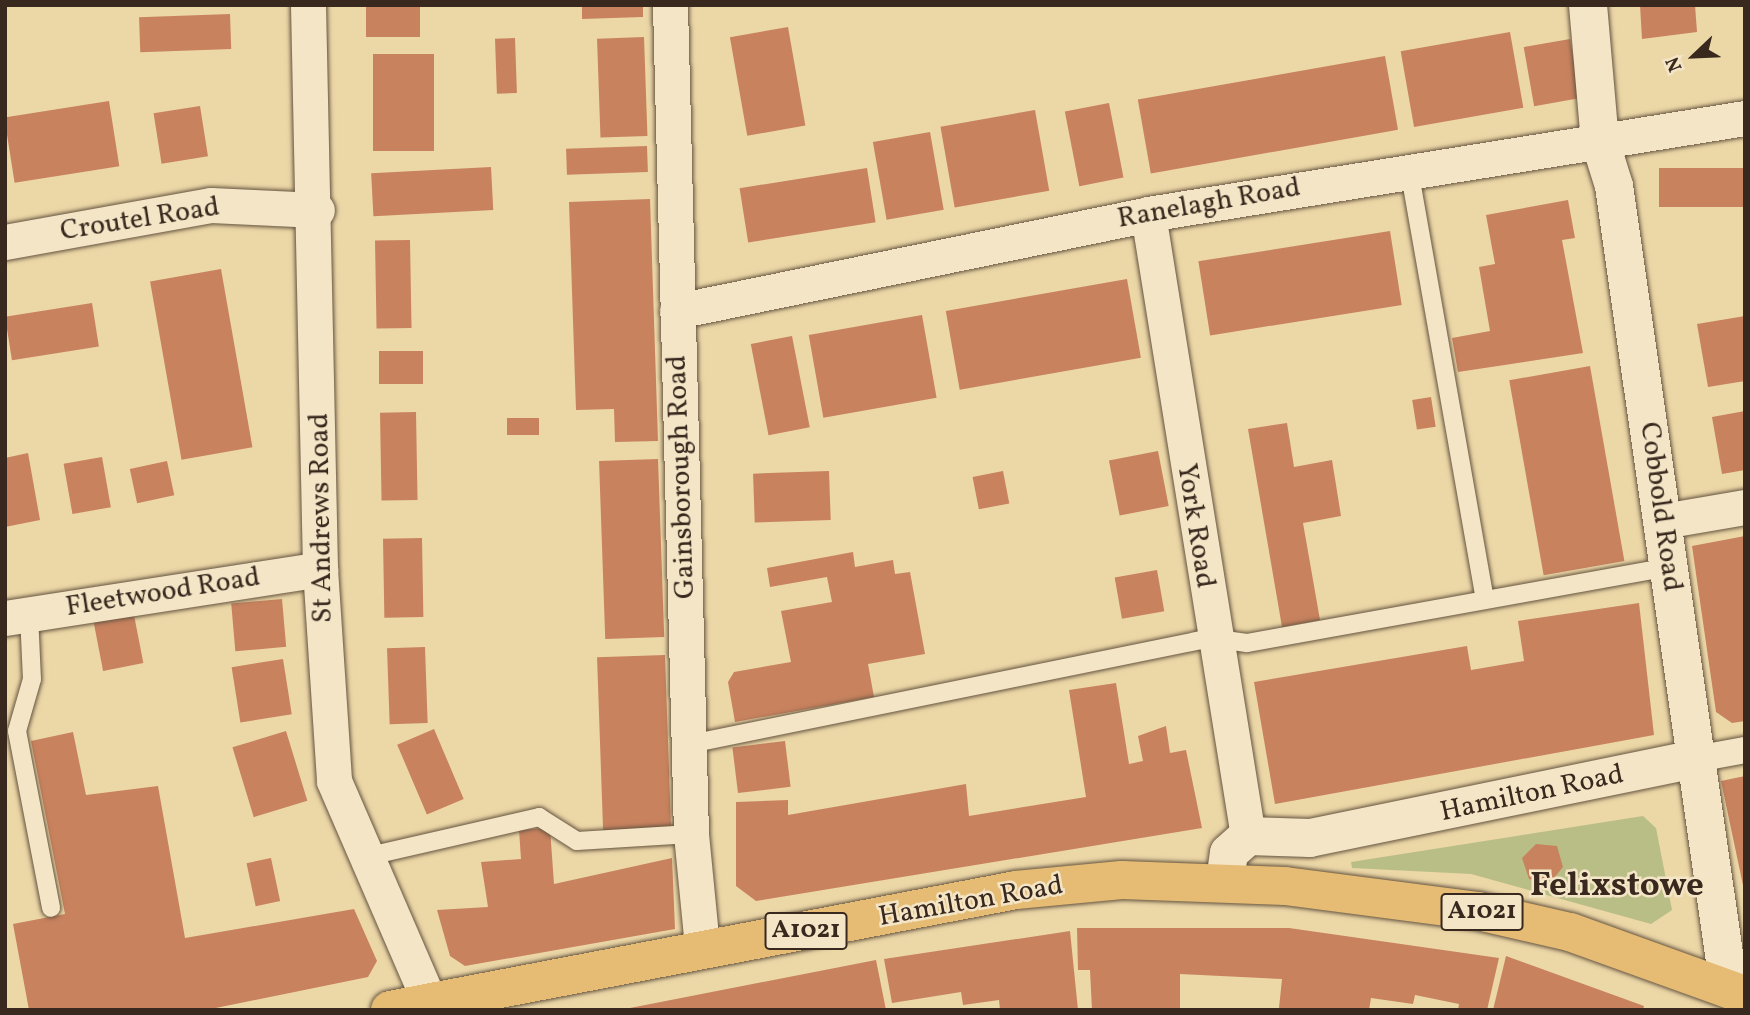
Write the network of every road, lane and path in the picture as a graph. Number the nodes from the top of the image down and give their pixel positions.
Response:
1 (308, 5) edge
2 (670, 5) edge
3 (1588, 5) edge
4 (1745, 118) edge
5 (1600, 141) junction
6 (1409, 169) junction
7 (317, 210) junction
8 (1148, 214) junction
9 (5, 242) edge
10 (677, 311) junction
11 (1745, 507) edge
12 (1663, 521) junction
13 (1669, 567) junction
14 (320, 569) junction
15 (1485, 598) junction
16 (17, 616) edge
17 (1211, 638) junction
18 (690, 744) junction
19 (1745, 750) edge
20 (1696, 760) junction
21 (691, 834) junction
22 (1248, 836) junction
23 (365, 857) junction
24 (1225, 881) junction
25 (51, 908) dead end
26 (702, 947) junction
27 (1735, 998) edge
28 (431, 1006) edge
29 (390, 1010) edge

1 - 7 street, St Andrews Road
2 - 10 street, Gainsborough Road
3 - 5 street, Cobbold Road
4 - 5 street, Ranelagh Road
5 - 6 street, Ranelagh Road
5 - 12 street, Cobbold Road
6 - 8 street, Ranelagh Road
6 - 15 lane
7 - 9 street, Croutel Road
7 - 14 street, St Andrews Road
8 - 10 street, Ranelagh Road
8 - 17 street, York Road
10 - 18 street, Gainsborough Road
11 - 12 street
12 - 13 street, Cobbold Road
13 - 15 lane
13 - 20 street, Cobbold Road
14 - 16 street, Fleetwood Road
14 - 23 street, St Andrews Road
15 - 17 lane
16 - 25 lane
17 - 18 lane
17 - 22 street, York Road
18 - 21 street, Gainsborough Road
19 - 20 street, Hamilton Road
20 - 22 street, Hamilton Road
20 - 27 street, Cobbold Road
21 - 23 lane
21 - 26 street, Gainsborough Road
22 - 24 street
23 - 28 street, St Andrews Road
24 - 26 main road, Hamilton Road / A1021
24 - 27 main road, Hamilton Road / A1021
26 - 28 main road, Hamilton Road / A1021
28 - 29 main road, Hamilton Road / A1021

